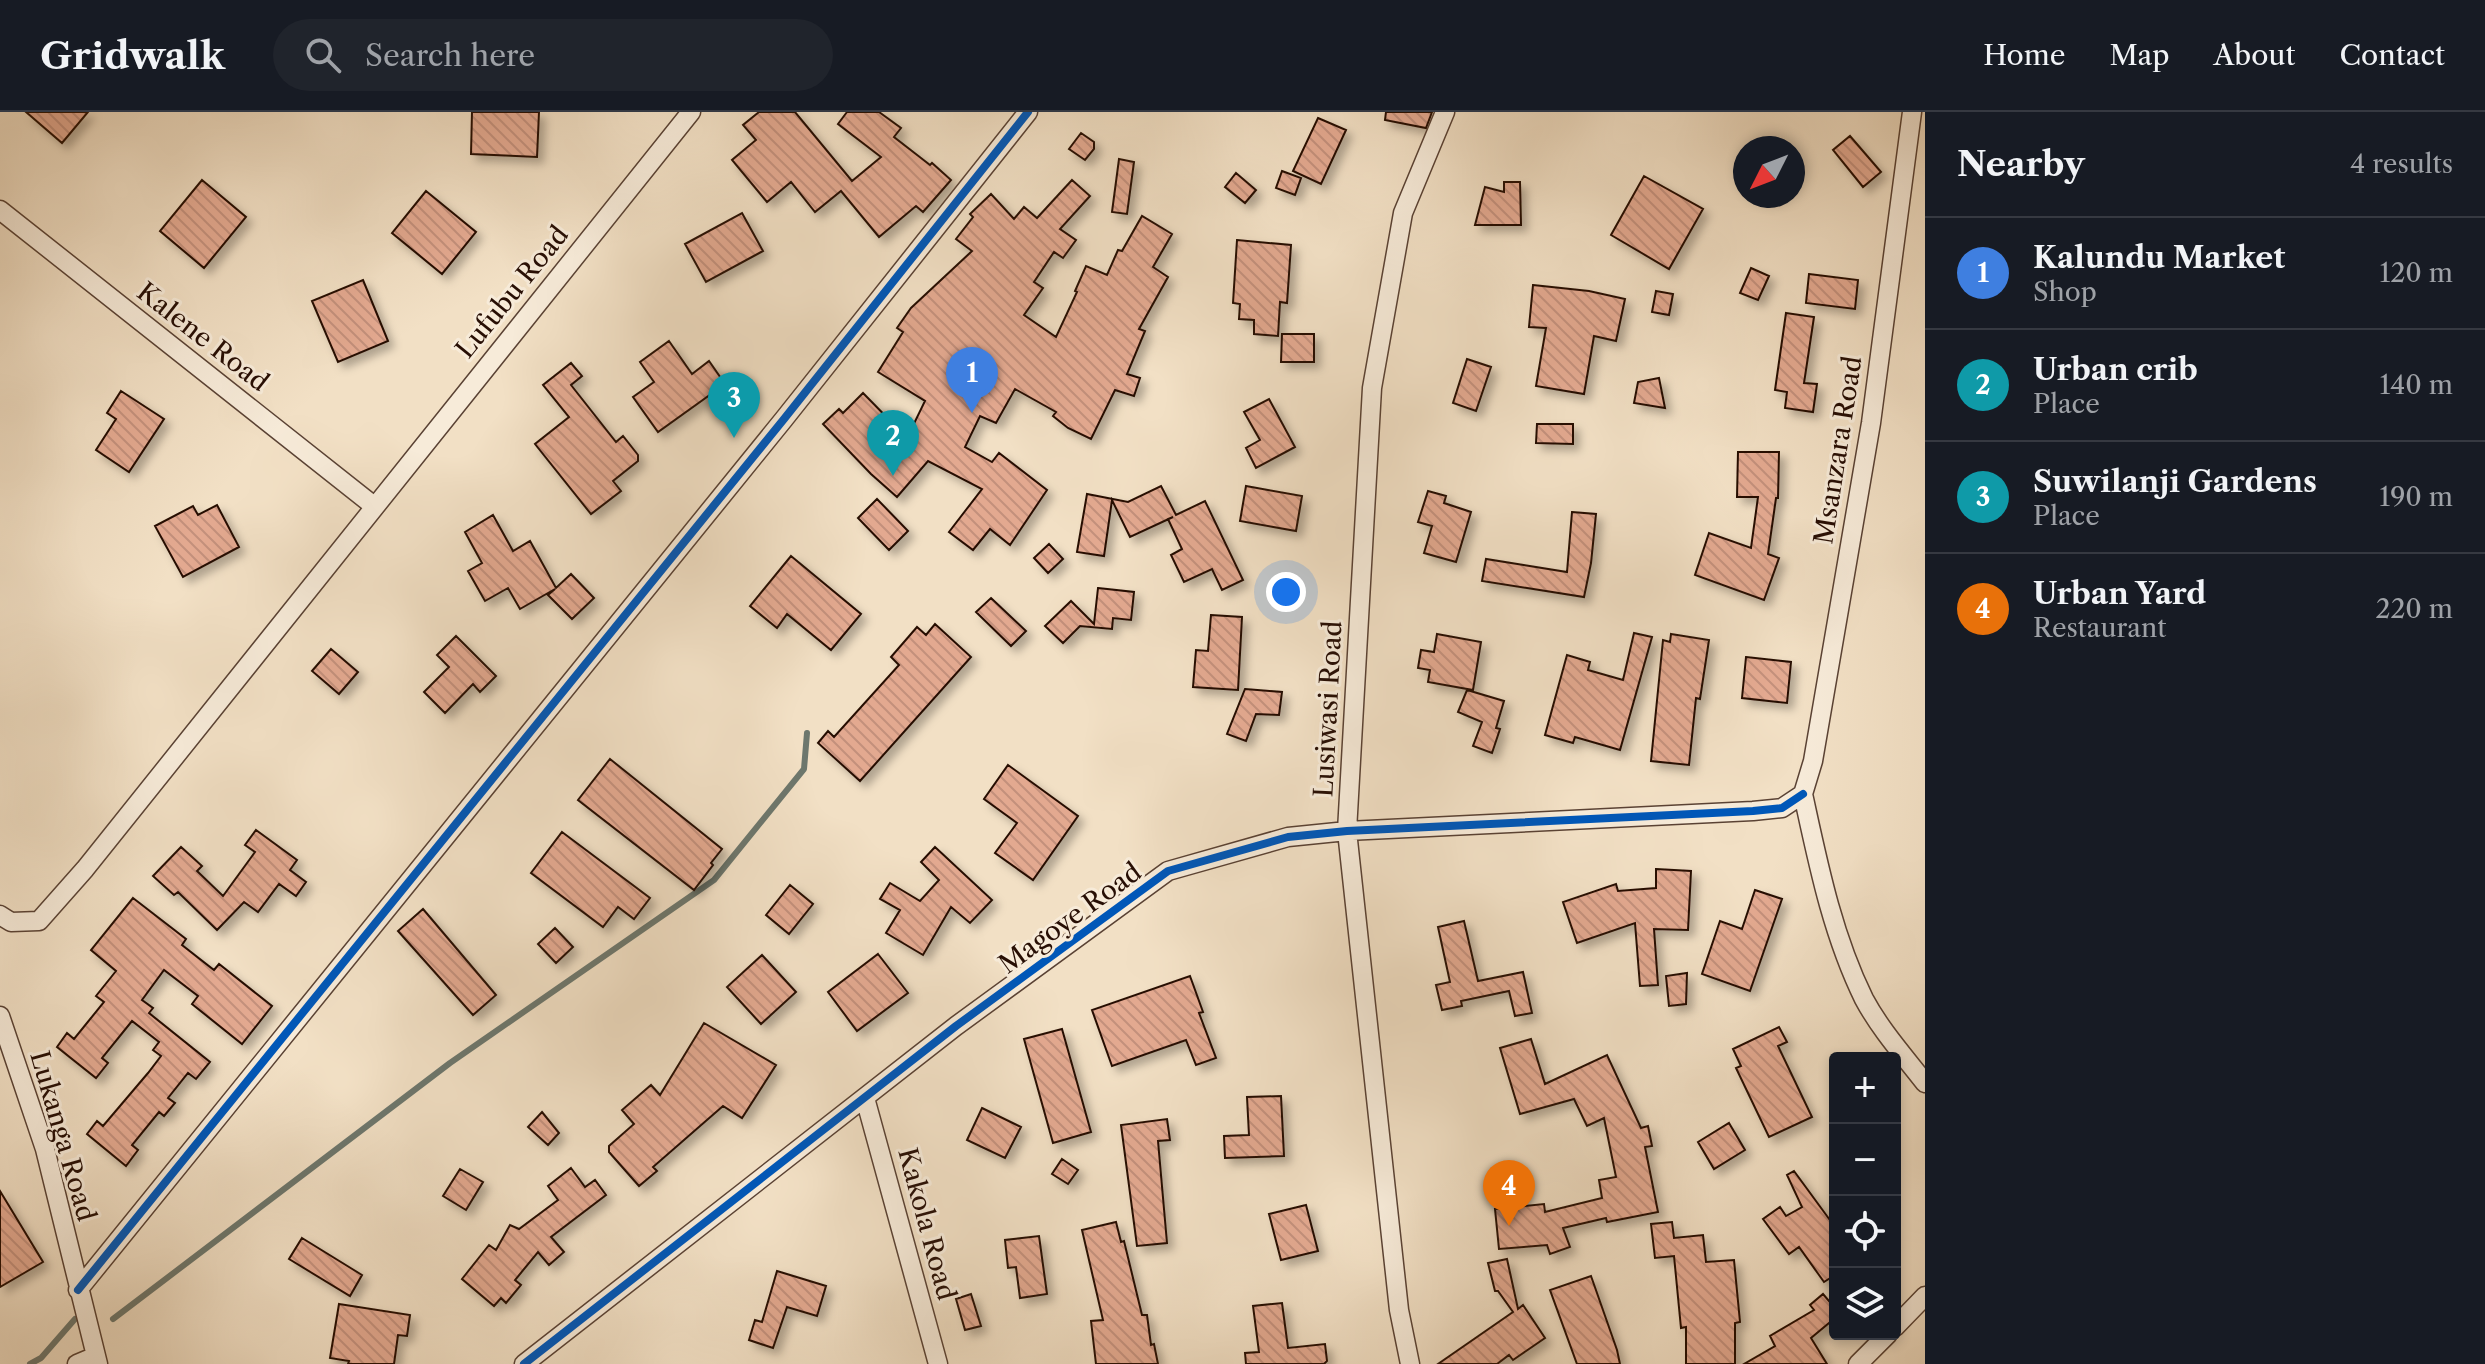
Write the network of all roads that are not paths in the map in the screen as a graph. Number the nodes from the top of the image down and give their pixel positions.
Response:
1 (690, 112) edge
2 (1028, 112) edge
3 (1445, 112) edge
4 (1915, 112) edge
5 (1925, 113) edge
6 (0, 210) edge
7 (374, 506) junction
8 (1803, 794) junction
9 (1347, 831) junction
10 (0, 915) edge
11 (0, 1016) edge
12 (1925, 1083) edge
13 (865, 1098) junction
14 (78, 1290) junction
15 (1925, 1296) edge
16 (1901, 1321) edge
17 (1882, 1340) edge
18 (97, 1360) edge
19 (77, 1364) edge
20 (524, 1364) edge
21 (938, 1364) edge
22 (1410, 1364) edge
23 (1858, 1364) edge

1 - 7 street, Lufubu Road
2 - 14 street
3 - 9 street, Lusiwasi Road
4 - 5 street
4 - 8 street, Msanzara Road
6 - 7 street, Kalene Road
7 - 10 street, Lufubu Road
8 - 9 street, Magoye Road
8 - 12 street
9 - 13 street, Magoye Road
9 - 22 street, Lusiwasi Road
11 - 14 street, Lukanga Road
13 - 20 street, Magoye Road
13 - 21 street, Kakola Road
14 - 18 street, Lukanga Road
15 - 16 street
17 - 23 street
18 - 19 street

